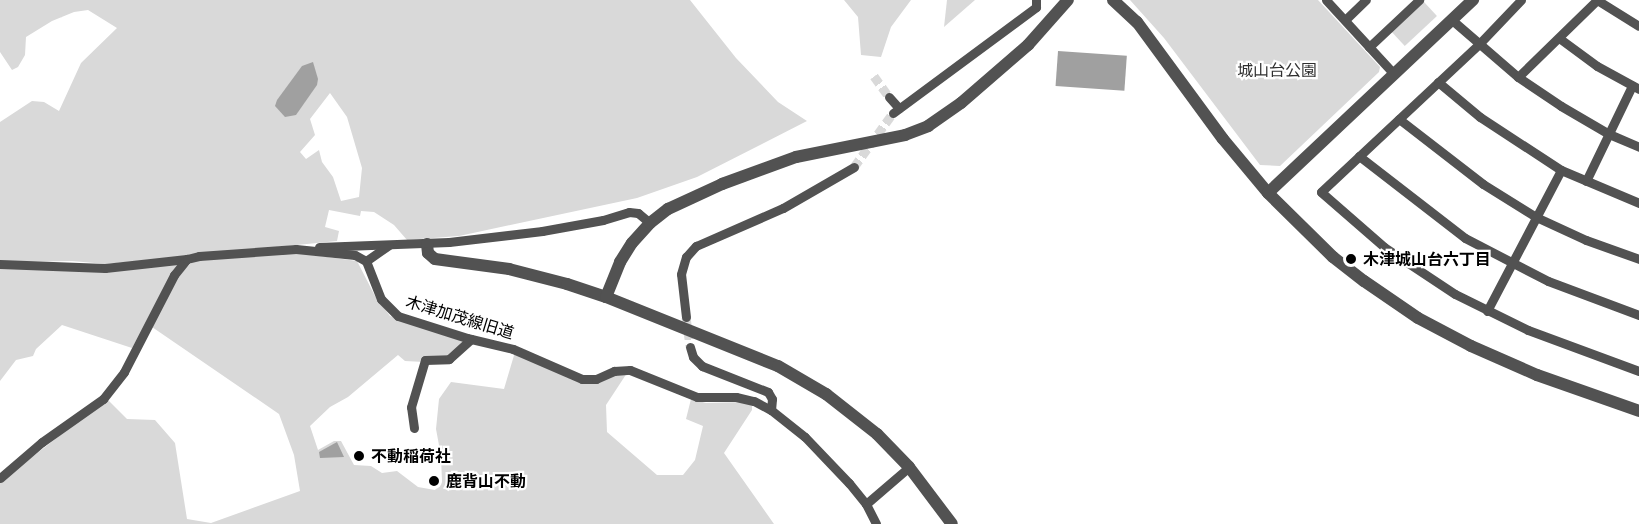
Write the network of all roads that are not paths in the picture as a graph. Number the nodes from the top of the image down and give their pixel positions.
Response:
1 (1036, 0) edge
2 (1068, 0) edge
3 (1113, 0) edge
4 (1326, 0) edge
5 (1366, 0) edge
6 (1419, 0) edge
7 (1473, 0) edge
8 (1521, 0) edge
9 (1597, 0) edge
10 (1345, 20) junction
11 (1452, 20) junction
12 (1639, 26) edge
13 (1558, 38) junction
14 (1478, 45) junction
15 (1369, 47) junction
16 (1394, 74) junction
17 (1518, 77) junction
18 (1438, 82) junction
19 (1635, 87) edge
20 (889, 97) tunnel mouth
21 (1399, 120) junction
22 (1609, 134) junction
23 (1639, 147) edge
24 (1359, 156) junction
25 (854, 167) tunnel mouth
26 (1561, 170) junction
27 (1586, 181) junction
28 (1268, 193) junction
29 (1639, 203) edge
30 (1536, 217) junction
31 (650, 223) junction
32 (427, 244) junction
33 (389, 245) junction
34 (296, 249) junction
35 (187, 259) junction
36 (1639, 259) edge
37 (366, 261) junction
38 (0, 264) edge
39 (1512, 264) junction
40 (606, 297) junction
41 (1487, 311) junction
42 (1639, 315) edge
43 (686, 317) tunnel mouth
44 (471, 339) junction
45 (690, 347) tunnel mouth
46 (1639, 371) edge
47 (771, 410) junction
48 (1639, 410) edge
49 (414, 428) dead end
50 (909, 467) junction
51 (0, 478) edge
52 (866, 504) junction
53 (876, 524) edge
54 (952, 524) edge

1 - 20 street
2 - 31 street
3 - 28 street
4 - 10 street
5 - 10 street
6 - 15 street
7 - 11 street
8 - 14 street
9 - 12 street
9 - 13 street
10 - 15 street
11 - 14 street
11 - 16 street
13 - 17 street
13 - 19 street
14 - 17 street
14 - 18 street
15 - 16 street
16 - 28 street
17 - 22 street
18 - 21 street
18 - 26 street
19 - 22 street
21 - 24 street
21 - 30 street
22 - 23 street
22 - 27 street
24 - 39 street
24 - 41 street
25 - 43 street
26 - 27 street
26 - 30 street
27 - 29 street
28 - 48 street
30 - 36 street
30 - 39 street
31 - 32 street
31 - 40 street
32 - 33 street
32 - 40 street
33 - 34 street
33 - 37 street
34 - 35 street
34 - 37 street
35 - 38 street
35 - 51 street
37 - 44 street, 木津加茂線旧道
39 - 41 street
39 - 42 street
40 - 50 street
41 - 46 street
44 - 47 street, 木津加茂線旧道
44 - 49 street
45 - 47 street
47 - 52 street, 木津加茂線旧道
50 - 52 street
50 - 54 street
52 - 53 street, 木津加茂線旧道

